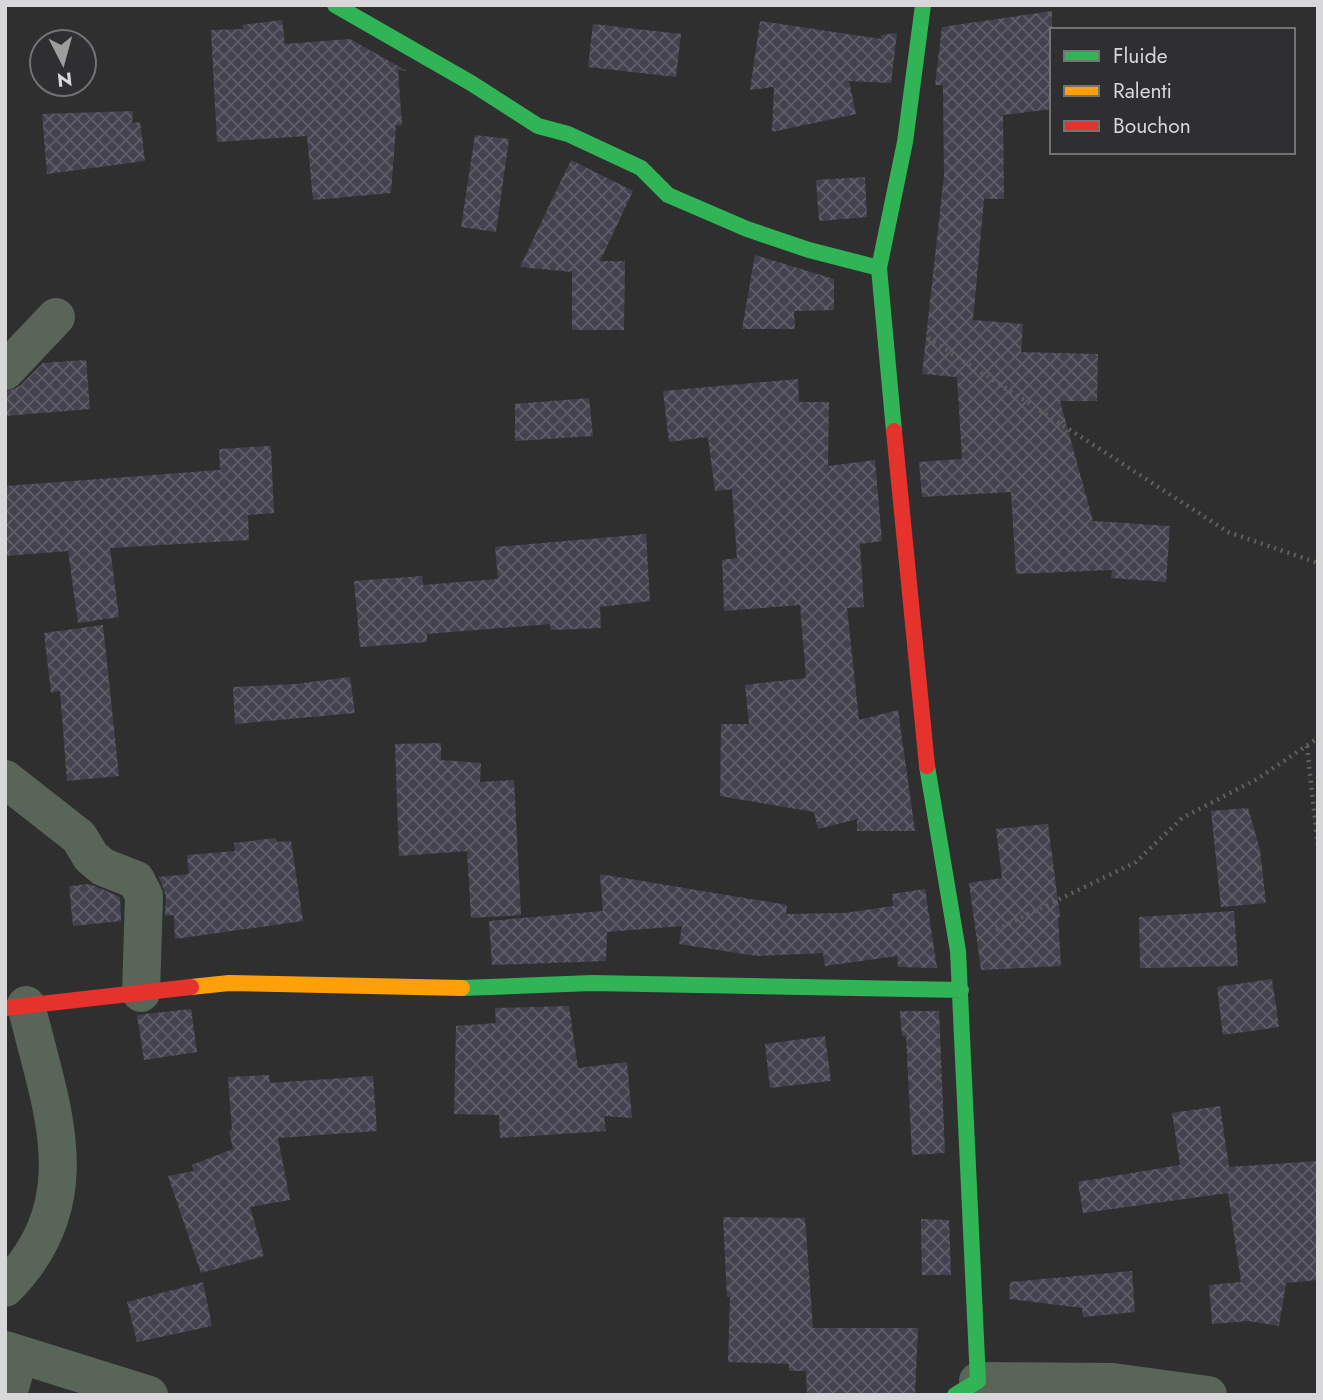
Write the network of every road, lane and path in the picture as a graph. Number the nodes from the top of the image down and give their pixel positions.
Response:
1 (335, 5) edge
2 (923, 5) edge
3 (879, 268) junction
4 (883, 310) junction
5 (56, 317) dead end
6 (5, 371) edge
7 (1318, 563) edge
8 (1318, 738) edge
9 (1307, 746) junction
10 (5, 779) edge
11 (1318, 847) edge
12 (958, 951) junction
13 (961, 990) junction
14 (141, 993) junction
15 (16, 1007) edge
16 (5, 1288) edge
17 (12, 1352) edge
18 (967, 1388) edge
19 (8, 1395) edge
20 (149, 1395) edge
21 (1208, 1395) edge

1 - 3 street
2 - 3 street
3 - 4 street
4 - 7 path
4 - 12 street
5 - 6 street
8 - 9 path
9 - 11 path
9 - 12 path
10 - 14 street
12 - 13 street
13 - 14 street
13 - 18 street
14 - 15 street
15 - 16 street
17 - 19 street
17 - 20 street
18 - 21 street

